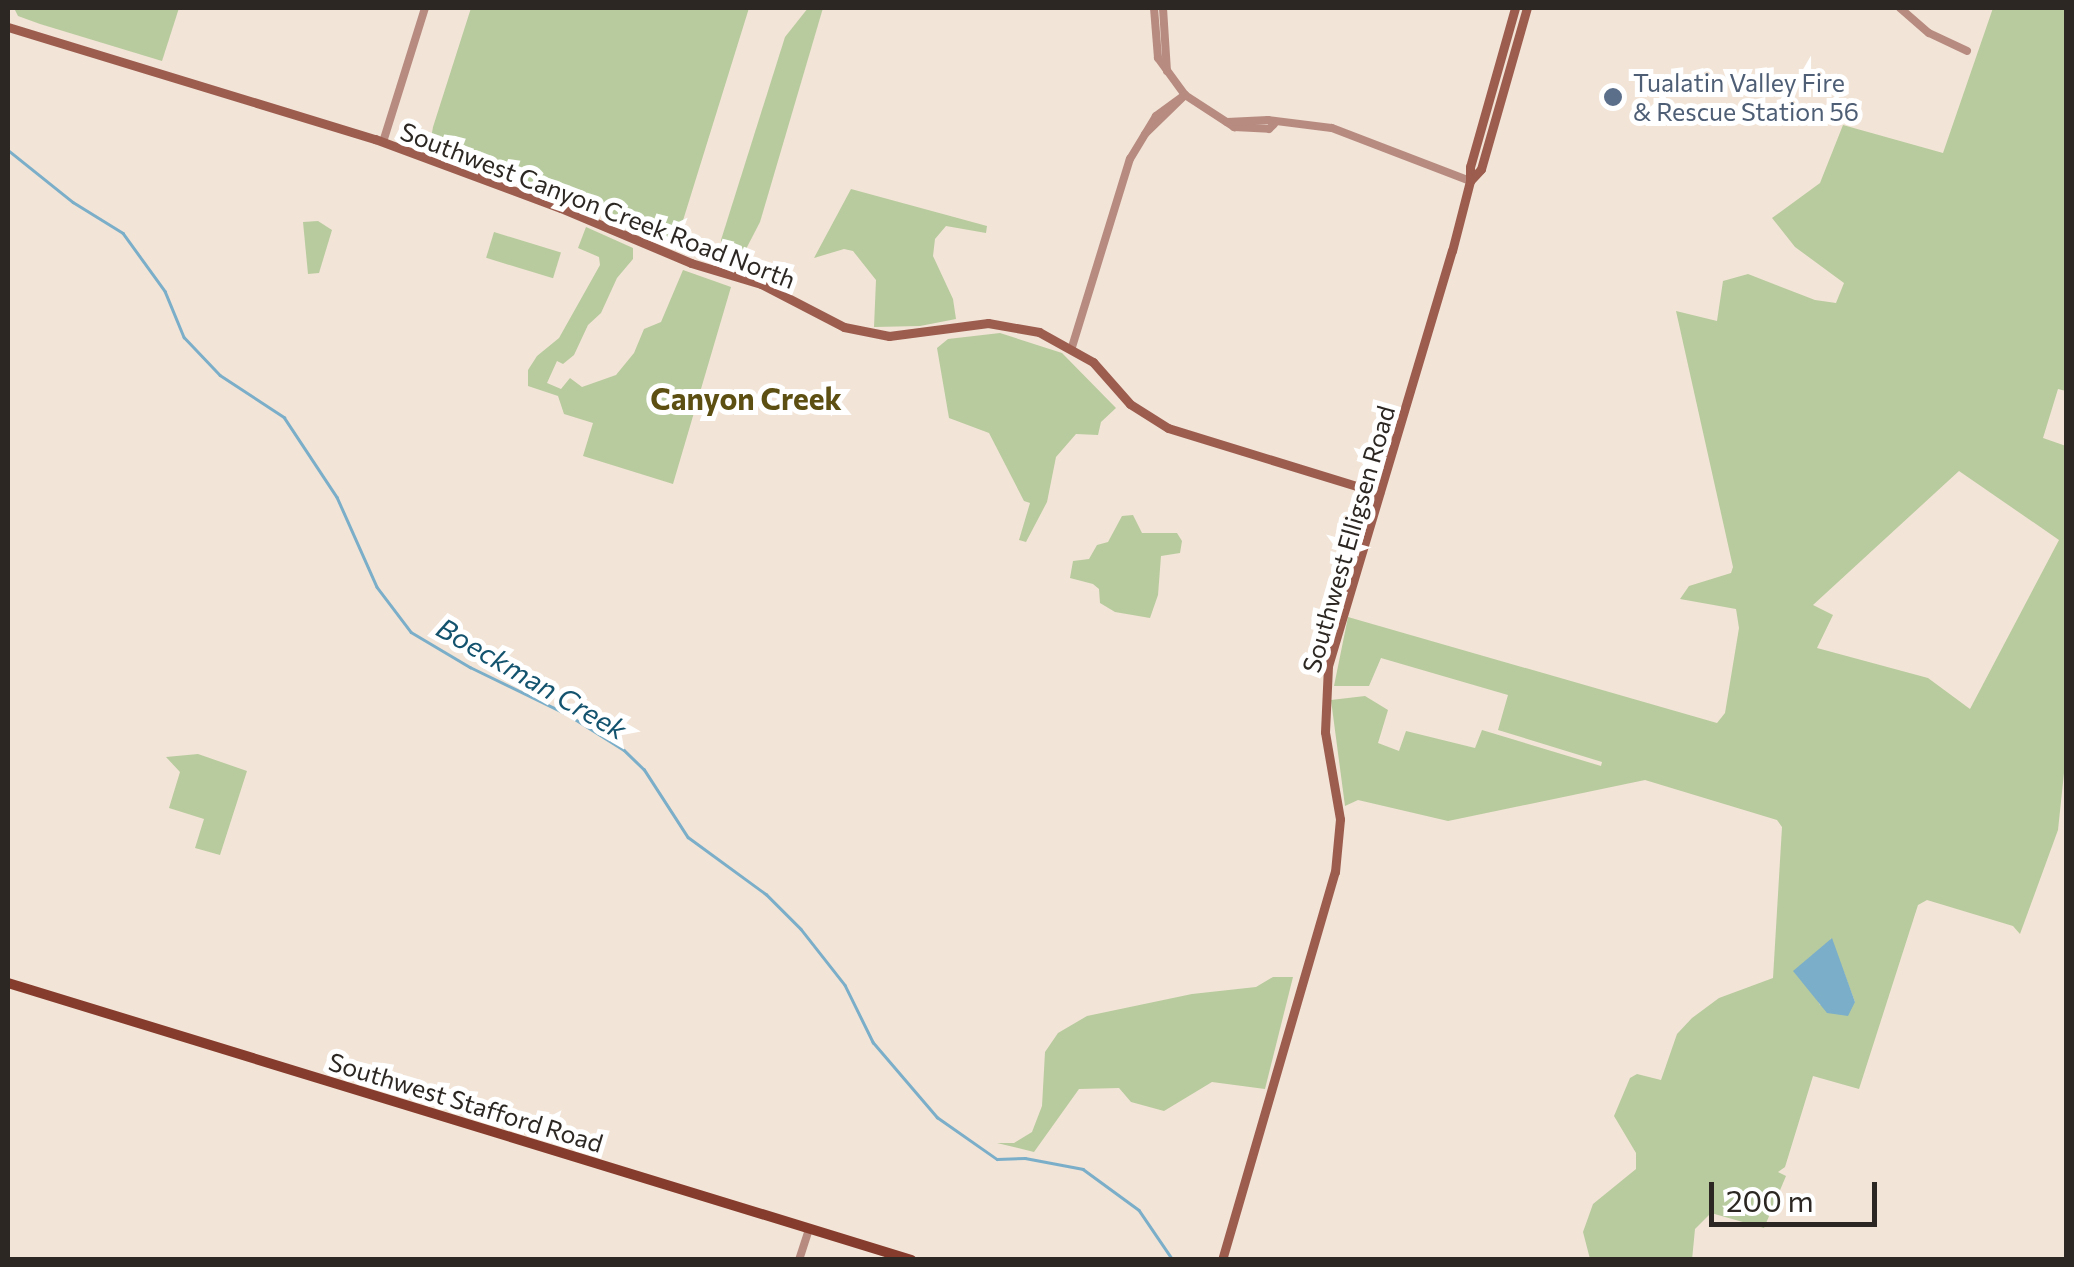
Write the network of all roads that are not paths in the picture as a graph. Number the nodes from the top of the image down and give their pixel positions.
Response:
1 (426, 8) edge
2 (1154, 8) edge
3 (1162, 8) edge
4 (1515, 8) edge
5 (1527, 8) edge
6 (1900, 8) edge
7 (8, 26) edge
8 (1967, 51) dead end
9 (1167, 71) junction
10 (1184, 96) junction
11 (383, 142) junction
12 (1470, 181) junction
13 (1072, 347) junction
14 (1379, 492) junction
15 (8, 983) edge
16 (808, 1229) junction
17 (799, 1260) edge
18 (912, 1260) edge
19 (1222, 1260) edge

1 - 11 street
2 - 9 street
3 - 9 street
4 - 12 main road, Southwest Elligsen Road
5 - 12 main road, Southwest Elligsen Road
6 - 8 street
7 - 11 main road, Southwest Canyon Creek Road North
9 - 10 street
10 - 12 street
10 - 13 street
11 - 13 main road, Southwest Canyon Creek Road North
12 - 14 main road, Southwest Elligsen Road
13 - 14 main road, Southwest Canyon Creek Road North
14 - 19 main road, Southwest Elligsen Road
15 - 16 main road, Southwest Stafford Road
16 - 17 street
16 - 18 main road, Southwest Stafford Road

